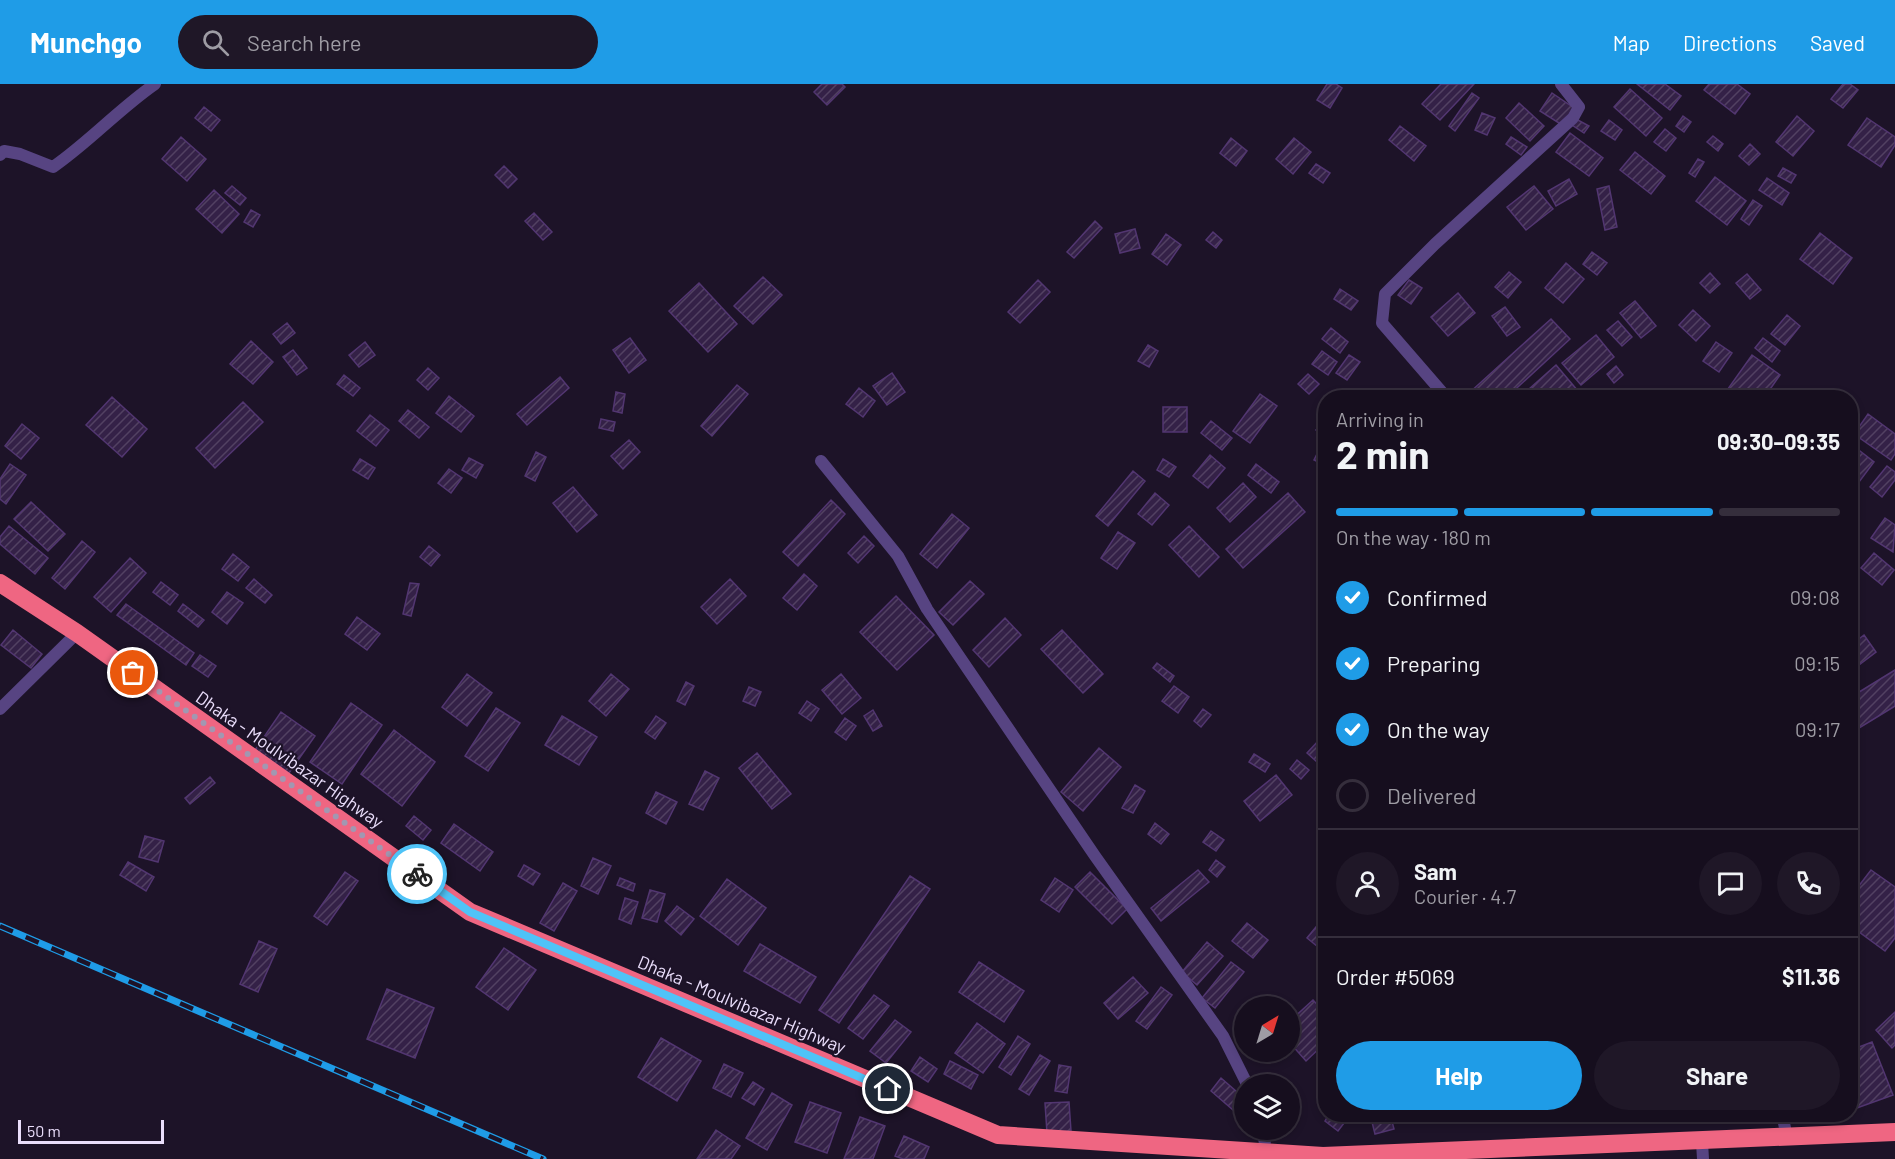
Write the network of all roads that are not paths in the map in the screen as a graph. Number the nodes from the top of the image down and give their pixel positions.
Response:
1 (155, 84) edge
2 (1561, 84) edge
3 (0, 155) edge
4 (1440, 390) edge
5 (820, 461) dead end
6 (0, 583) edge
7 (77, 633) junction
8 (0, 709) edge
9 (1242, 1074) edge
10 (1784, 1122) edge
11 (1895, 1132) edge
12 (1787, 1137) junction
13 (1264, 1140) edge
14 (1702, 1150) edge
15 (1265, 1156) edge

1 - 3 street
2 - 4 street
5 - 9 street
6 - 7 highway, Dhaka - Moulvibazar Highway
7 - 8 street
7 - 15 highway, Dhaka - Moulvibazar Highway
10 - 12 street
11 - 12 highway, Dhaka - Moulvibazar Highway
12 - 14 highway, Dhaka - Moulvibazar Highway
13 - 15 street
14 - 15 highway, Dhaka - Moulvibazar Highway

